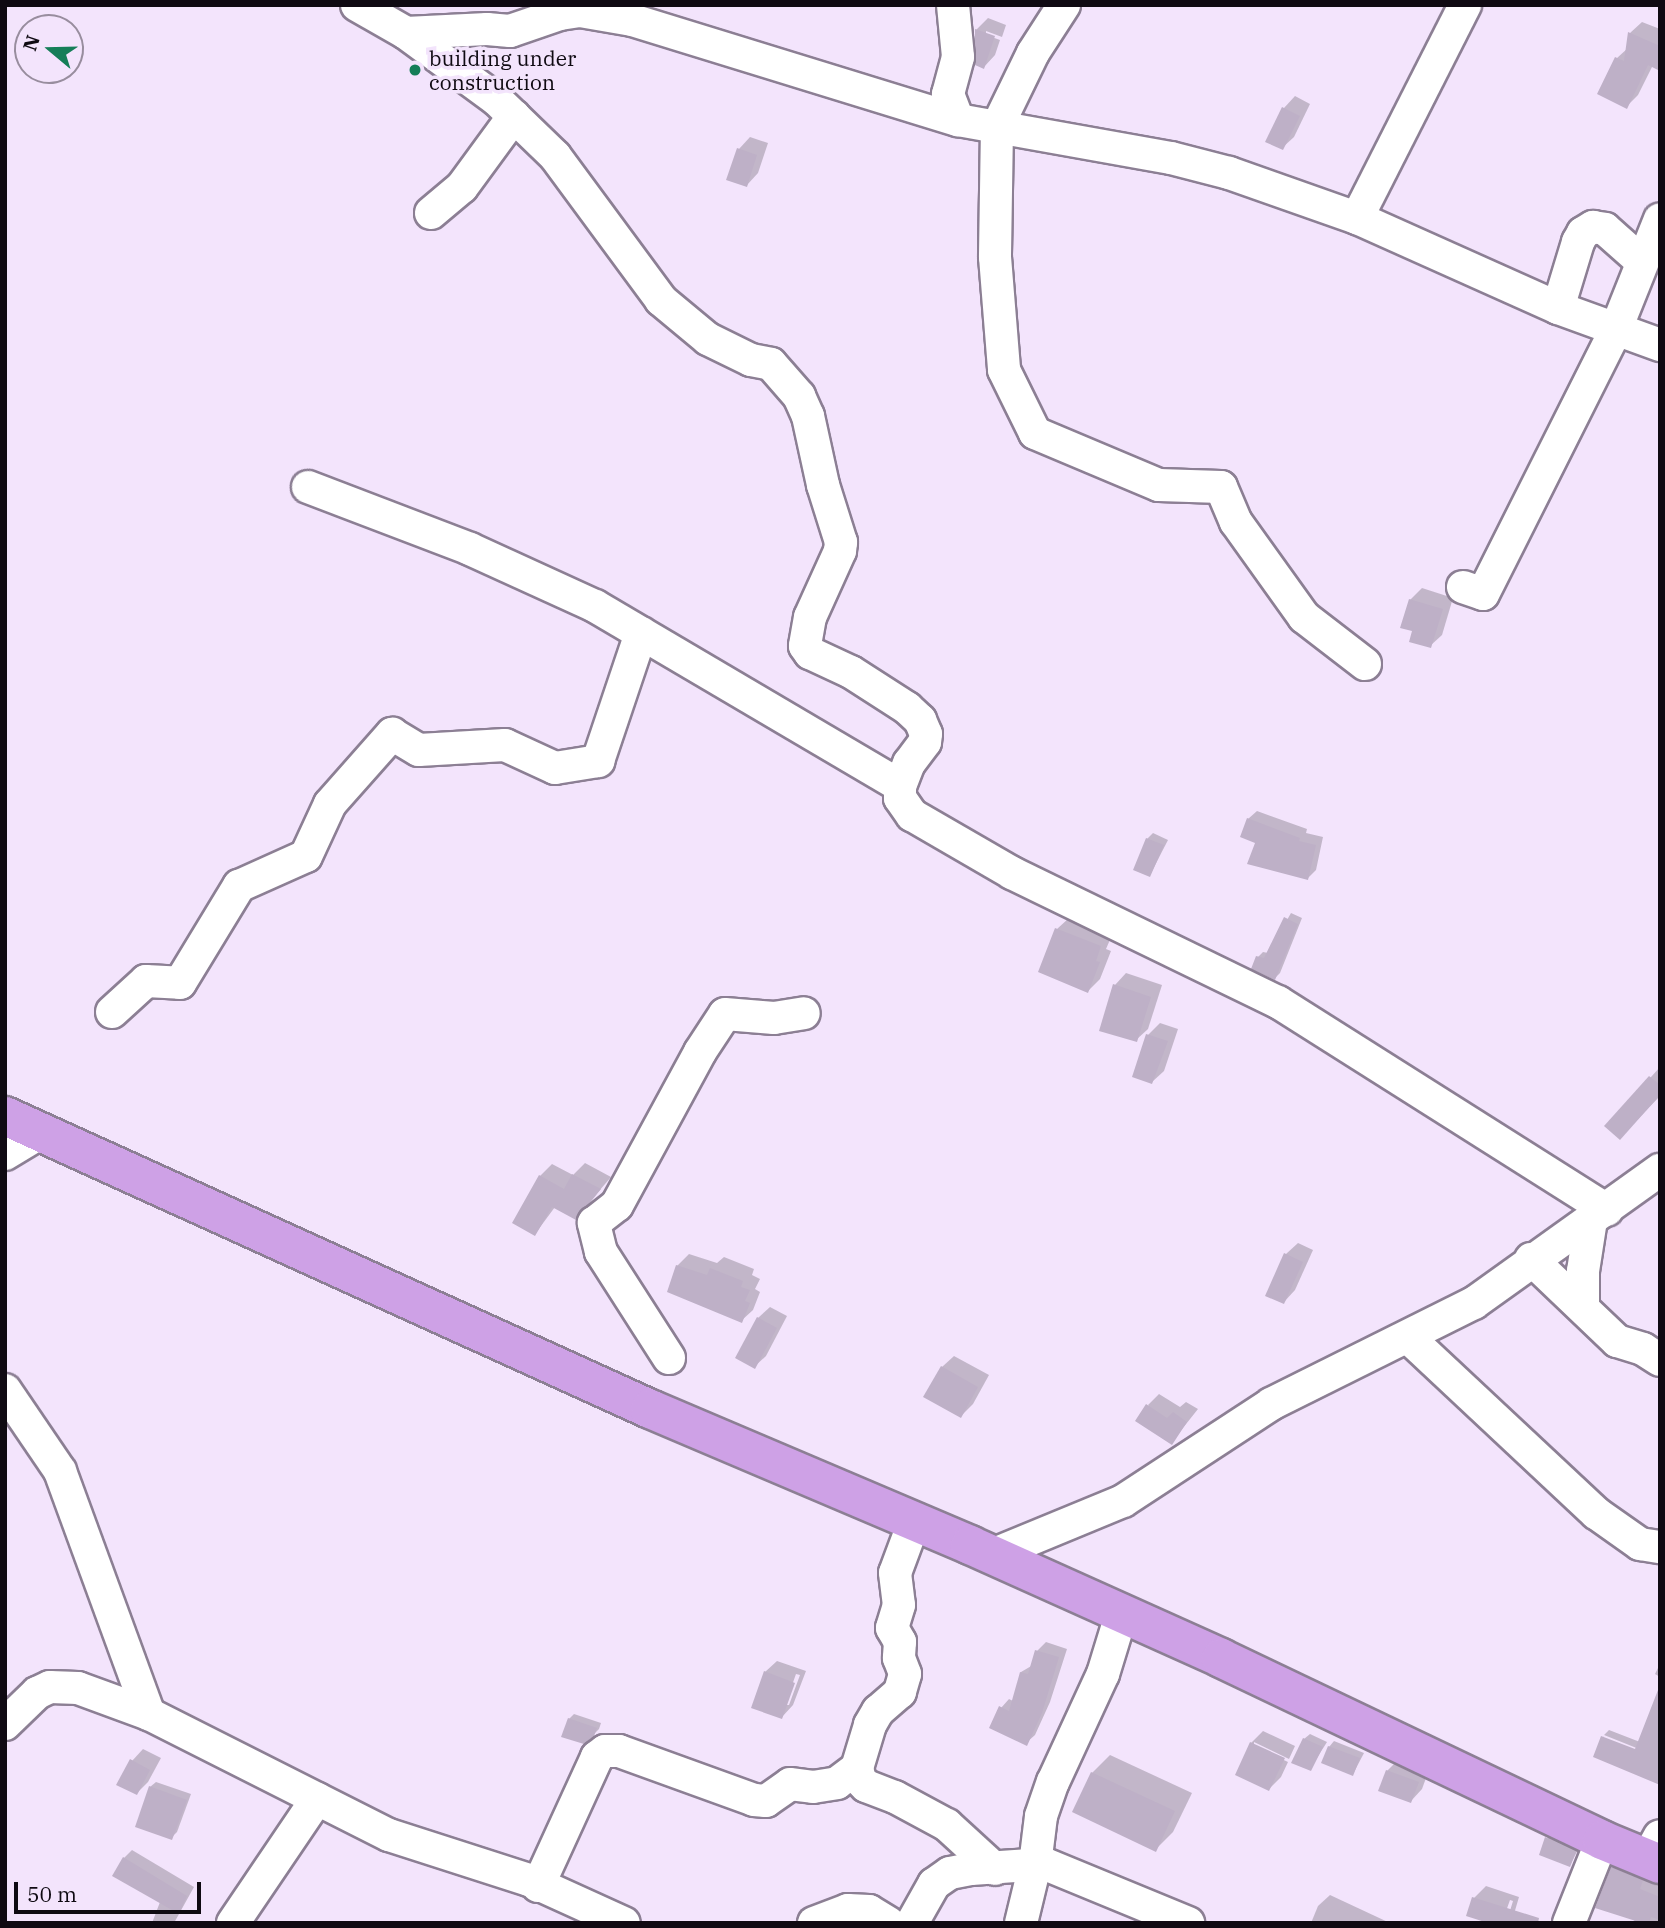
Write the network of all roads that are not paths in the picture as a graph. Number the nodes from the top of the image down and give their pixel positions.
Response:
1 (357, 5) edge
2 (953, 5) edge
3 (1064, 5) edge
4 (1465, 5) edge
5 (599, 10) edge
6 (521, 16) edge
7 (407, 33) junction
8 (514, 116) junction
9 (958, 120) junction
10 (997, 127) junction
11 (431, 213) dead end
12 (1357, 218) junction
13 (1660, 219) edge
14 (1641, 261) junction
15 (1558, 308) junction
16 (1616, 329) junction
17 (1660, 345) edge
18 (309, 488) dead end
19 (1463, 587) dead end
20 (641, 633) junction
21 (1365, 664) dead end
22 (900, 786) junction
23 (112, 1012) dead end
24 (804, 1013) dead end
25 (5, 1116) edge
26 (40, 1133) junction
27 (5, 1154) edge
28 (1660, 1170) edge
29 (1599, 1215) junction
30 (1531, 1259) junction
31 (1583, 1306) junction
32 (1408, 1337) junction
33 (669, 1358) dead end
34 (1660, 1360) edge
35 (5, 1390) edge
36 (914, 1522) junction
37 (1660, 1547) edge
38 (992, 1555) junction
39 (1121, 1615) junction
40 (149, 1714) junction
41 (5, 1724) edge
42 (857, 1768) junction
43 (317, 1799) junction
44 (1602, 1840) junction
45 (1656, 1853) edge
46 (1035, 1865) junction
47 (995, 1869) junction
48 (538, 1886) junction
49 (233, 1923) edge
50 (624, 1923) edge
51 (814, 1923) edge
52 (889, 1923) edge
53 (912, 1923) edge
54 (1021, 1923) edge
55 (1188, 1923) edge
56 (1569, 1923) edge

1 - 7 street
2 - 9 street
3 - 10 street
4 - 12 street
5 - 6 street
5 - 9 street
6 - 7 street
7 - 8 street
8 - 11 street
8 - 22 street
9 - 10 street
10 - 12 street
10 - 21 street
12 - 15 street
13 - 14 street
14 - 15 street
14 - 16 street
15 - 16 street
16 - 17 street
16 - 19 street
18 - 20 street
20 - 22 street
20 - 23 street
22 - 29 street
24 - 33 street
25 - 26 main road
26 - 27 street
26 - 36 main road
28 - 29 street
29 - 30 street
29 - 31 street
30 - 31 street
30 - 32 street
31 - 34 street
32 - 37 street
32 - 38 street
35 - 40 street
36 - 38 main road
36 - 42 street
38 - 39 main road
39 - 44 main road
39 - 46 street
40 - 41 street
40 - 43 street
42 - 47 street
42 - 48 street
43 - 48 street
43 - 49 street
44 - 45 main road
44 - 56 street
46 - 47 street
46 - 54 street
46 - 55 street
47 - 53 street
48 - 50 street
51 - 52 street

